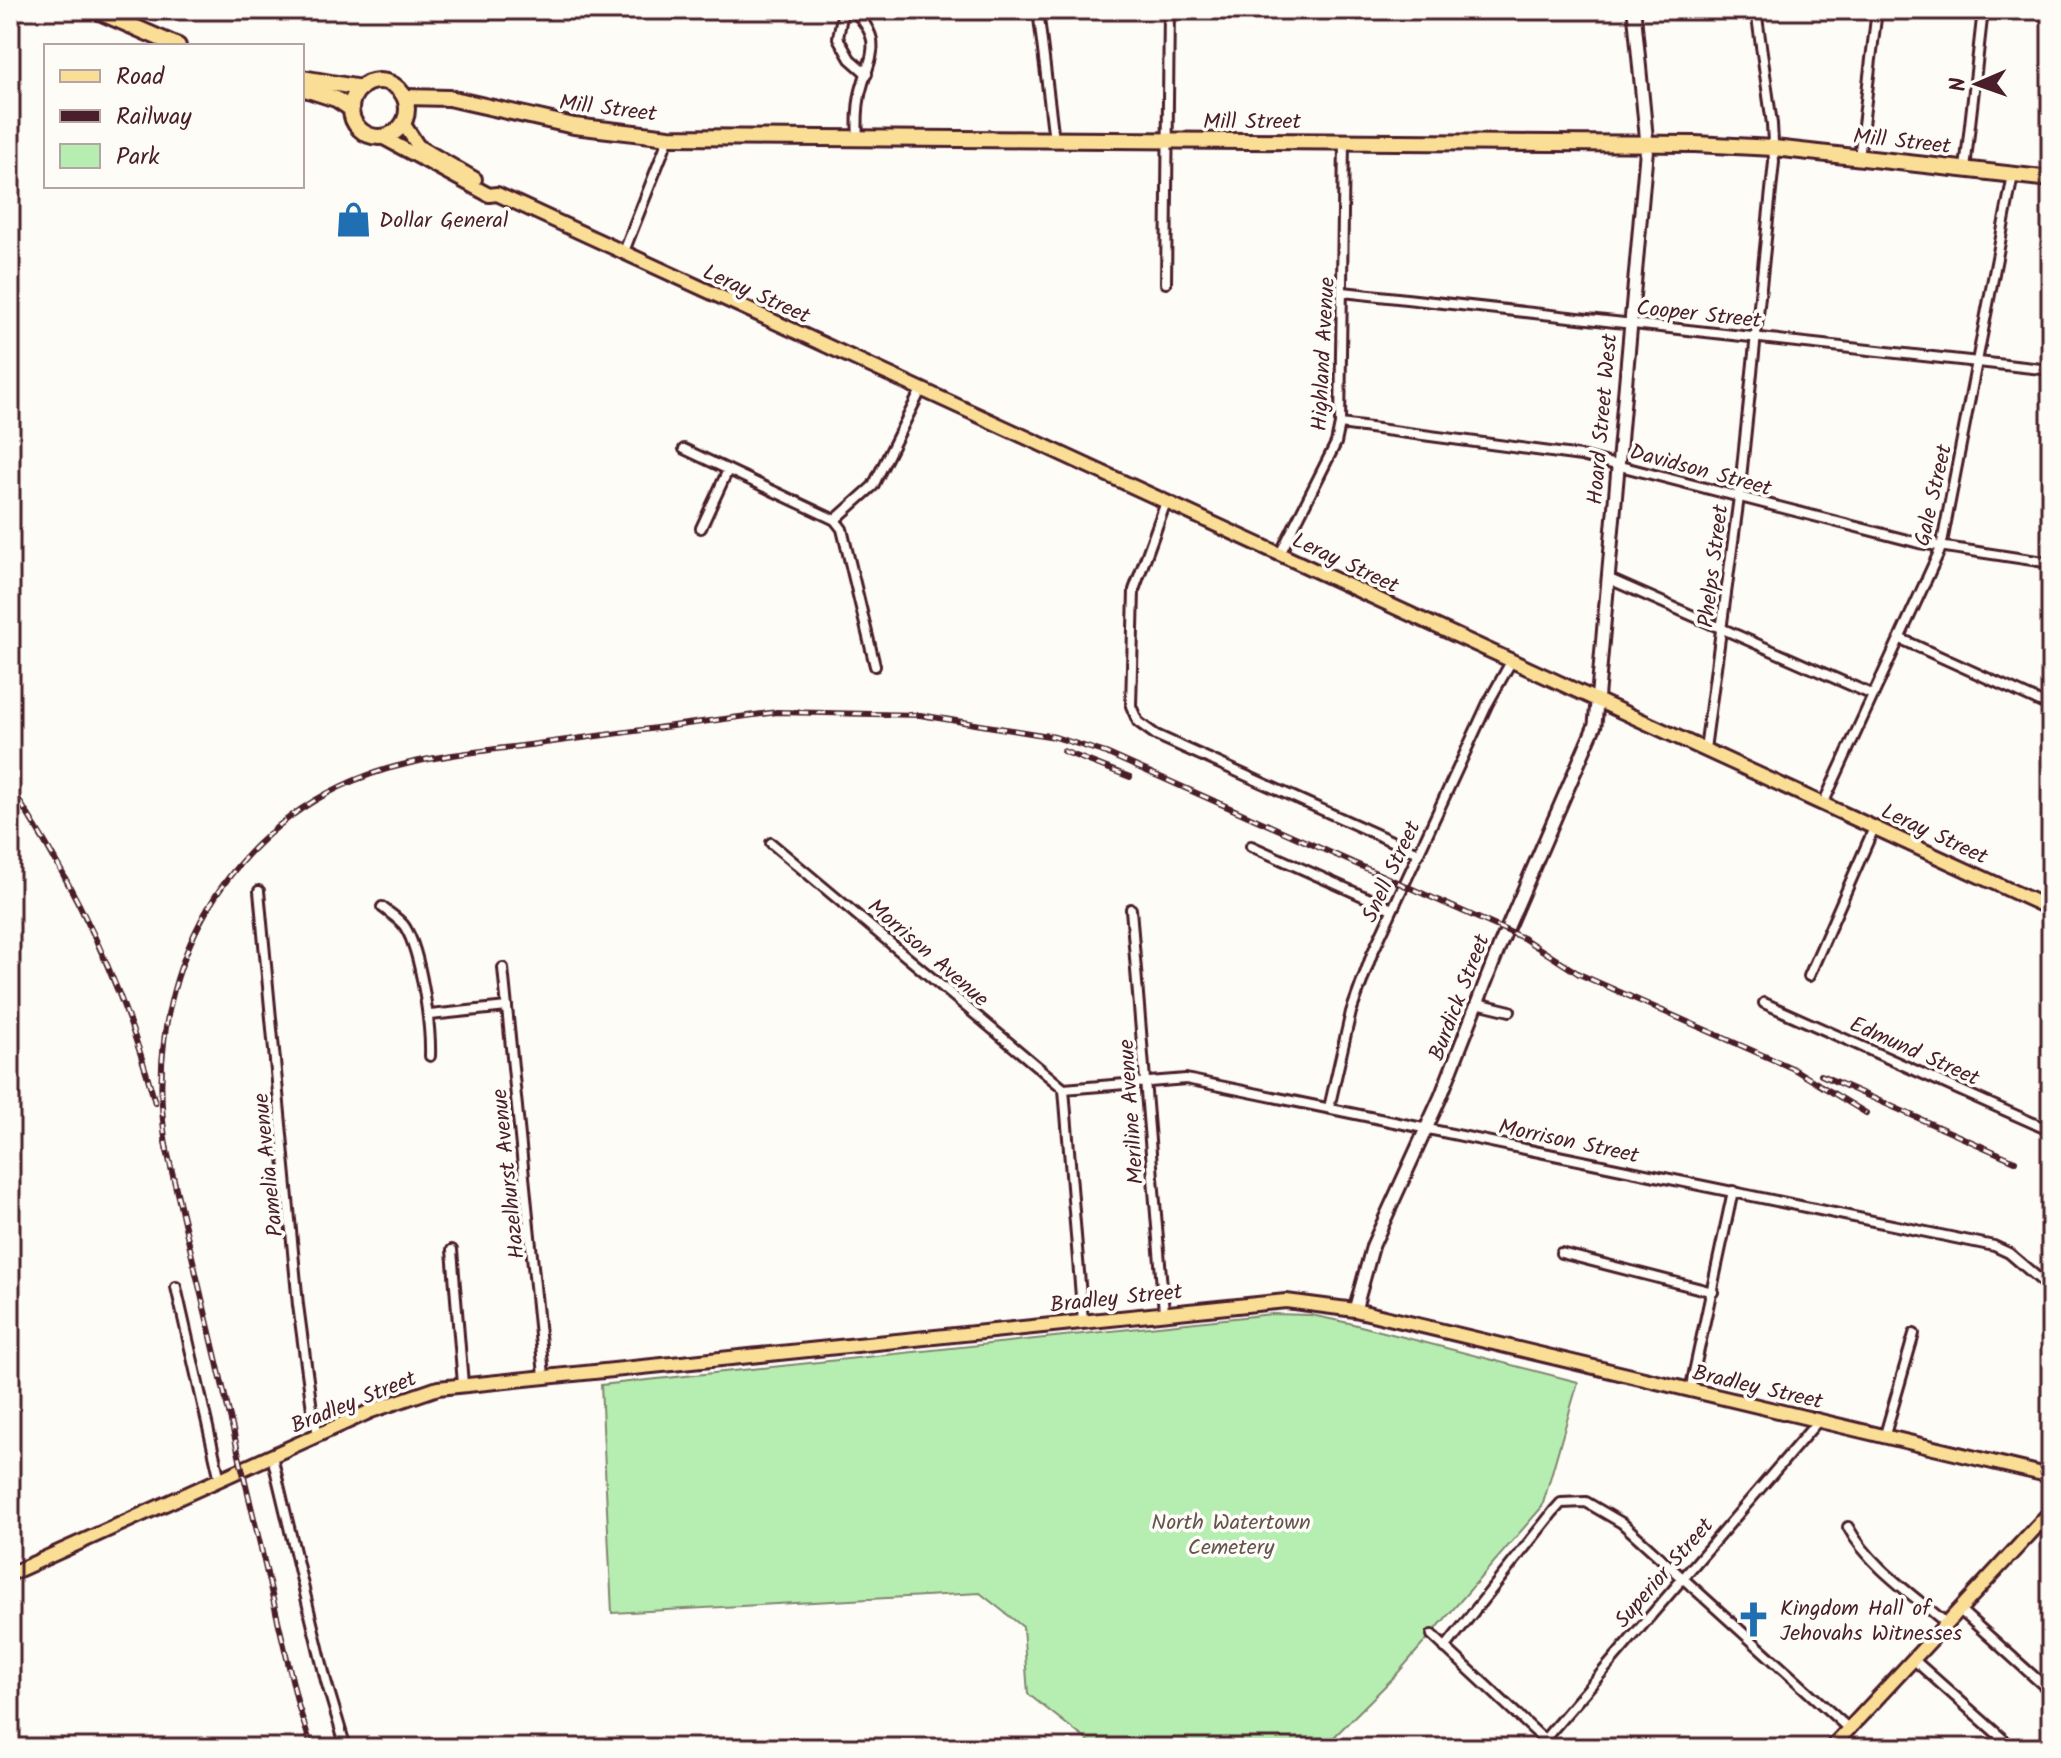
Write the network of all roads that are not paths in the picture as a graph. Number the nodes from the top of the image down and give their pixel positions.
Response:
1 (95, 10) edge
2 (843, 10) edge
3 (853, 10) edge
4 (1038, 10) edge
5 (1169, 10) edge
6 (1634, 10) edge
7 (1756, 10) edge
8 (1877, 10) edge
9 (1983, 10) edge
10 (173, 44) edge
11 (867, 74) junction
12 (304, 78) edge
13 (361, 88) junction
14 (304, 89) edge
15 (351, 109) junction
16 (405, 110) junction
17 (382, 137) junction
18 (669, 137) junction
19 (858, 139) junction
20 (1054, 141) junction
21 (1166, 142) junction
22 (1344, 142) junction
23 (1647, 144) junction
24 (1774, 148) junction
25 (1859, 158) junction
26 (1965, 169) junction
27 (2013, 175) junction
28 (2051, 179) edge
29 (497, 194) junction
30 (623, 254) junction
31 (1166, 283) dead end
32 (1343, 292) junction
33 (1630, 323) junction
34 (1756, 337) junction
35 (1978, 361) junction
36 (2051, 370) edge
37 (921, 390) junction
38 (1340, 424) junction
39 (684, 449) dead end
40 (1617, 465) junction
41 (728, 470) junction
42 (1739, 497) junction
43 (1166, 502) junction
44 (835, 520) junction
45 (701, 528) dead end
46 (1941, 548) junction
47 (1280, 554) junction
48 (2051, 563) edge
49 (1606, 578) junction
50 (1721, 629) junction
51 (1901, 639) junction
52 (1512, 660) junction
53 (875, 666) dead end
54 (1873, 695) junction
55 (1596, 698) junction
56 (2051, 707) edge
57 (1705, 749) junction
58 (1823, 804) junction
59 (1874, 828) junction
60 (771, 843) dead end
61 (1251, 846) dead end
62 (1418, 853) junction
63 (259, 891) dead end
64 (382, 907) dead end
65 (1131, 909) dead end
66 (1392, 909) junction
67 (2051, 909) edge
68 (503, 968) dead end
69 (1809, 976) dead end
70 (1477, 1003) junction
71 (1764, 1003) dead end
72 (507, 1007) junction
73 (1510, 1011) dead end
74 (430, 1015) junction
75 (430, 1056) dead end
76 (1145, 1081) junction
77 (1064, 1089) junction
78 (1329, 1108) junction
79 (1427, 1129) junction
80 (2051, 1131) edge
81 (1733, 1191) junction
82 (452, 1250) dead end
83 (1561, 1253) dead end
84 (176, 1287) dead end
85 (2051, 1289) edge
86 (1713, 1292) junction
87 (1355, 1310) junction
88 (1164, 1312) junction
89 (1083, 1321) junction
90 (1914, 1334) dead end
91 (544, 1375) junction
92 (463, 1384) junction
93 (1690, 1391) junction
94 (1818, 1421) junction
95 (319, 1435) junction
96 (1884, 1438) junction
97 (272, 1456) junction
98 (2051, 1476) edge
99 (220, 1480) junction
100 (2051, 1511) edge
101 (1848, 1527) dead end
102 (10, 1574) edge
103 (1683, 1577) junction
104 (1959, 1609) junction
105 (1946, 1623) junction
106 (1432, 1635) dead end
107 (1445, 1648) junction
108 (1913, 1659) junction
109 (2051, 1692) edge
110 (1849, 1729) junction
111 (1544, 1739) junction
112 (346, 1748) edge
113 (1537, 1748) edge
114 (1553, 1748) edge
115 (1831, 1748) edge
116 (2013, 1748) edge

1 - 10 highway
2 - 11 street
3 - 11 street
4 - 20 street
5 - 21 street
6 - 23 street, Hoard Street West
7 - 24 street, Phelps Street
8 - 25 street
9 - 26 street
11 - 19 street
12 - 13 highway
13 - 15 highway
13 - 16 highway
14 - 15 highway
15 - 17 highway
16 - 17 highway
16 - 18 highway, Mill Street
16 - 29 main road
17 - 29 main road
18 - 19 highway, Mill Street
18 - 30 street
19 - 20 highway, Mill Street
20 - 21 highway, Mill Street
21 - 22 highway, Mill Street
21 - 31 street
22 - 23 highway, Mill Street
22 - 32 street, Highland Avenue
23 - 24 highway, Mill Street
23 - 33 street, Hoard Street West
24 - 25 highway, Mill Street
24 - 34 street, Phelps Street
25 - 26 highway, Mill Street
26 - 27 highway, Mill Street
27 - 28 highway, Mill Street
27 - 35 street, Gale Street
29 - 30 main road, Leray Street
30 - 37 main road, Leray Street
32 - 33 street, Cooper Street
32 - 38 street, Highland Avenue
33 - 34 street, Cooper Street
33 - 40 street, Hoard Street West
34 - 35 street, Cooper Street
34 - 42 street, Phelps Street
35 - 36 street, Cooper Street
35 - 46 street, Gale Street
37 - 43 main road, Leray Street
37 - 44 street
38 - 40 street, Davidson Street
38 - 47 street, Highland Avenue
39 - 41 street
40 - 42 street, Davidson Street
40 - 49 street, Hoard Street West
41 - 44 street
41 - 45 street
42 - 46 street, Davidson Street
42 - 50 street, Phelps Street
43 - 47 main road, Leray Street
43 - 62 street
44 - 53 street
46 - 48 street, Davidson Street
46 - 51 street, Gale Street
47 - 52 main road, Leray Street
49 - 50 street
49 - 55 street, Hoard Street West
50 - 54 street
50 - 57 street, Phelps Street
51 - 54 street, Gale Street
51 - 56 street
52 - 55 main road, Leray Street
52 - 62 street, Snell Street
54 - 58 street, Gale Street
55 - 57 main road, Leray Street
55 - 70 street, Burdick Street
57 - 58 main road, Leray Street
58 - 59 main road, Leray Street
59 - 67 main road, Leray Street
59 - 69 street
60 - 77 street, Morrison Avenue
61 - 66 street
62 - 66 street, Snell Street
63 - 95 street, Pamelia Avenue
64 - 74 street
65 - 76 street, Meriline Avenue
66 - 78 street, Snell Street
68 - 72 street, Hazelhurst Avenue
70 - 73 street
70 - 79 street, Burdick Street
71 - 80 street, Edmund Street
72 - 74 street
72 - 91 street, Hazelhurst Avenue
74 - 75 street
76 - 77 street, Morrison Street
76 - 78 street, Morrison Street
76 - 88 street, Meriline Avenue
77 - 89 street
78 - 79 street, Morrison Street
79 - 81 street, Morrison Street
79 - 87 street, Burdick Street
81 - 85 street, Morrison Street
81 - 86 street
82 - 92 street
83 - 86 street
84 - 99 street
86 - 93 street
87 - 88 main road, Bradley Street
87 - 93 main road, Bradley Street
88 - 89 main road, Bradley Street
89 - 91 main road, Bradley Street
90 - 96 street
91 - 92 main road, Bradley Street
92 - 95 main road, Bradley Street
93 - 94 main road, Bradley Street
94 - 96 main road, Bradley Street
94 - 103 street, Superior Street
95 - 97 main road, Bradley Street
96 - 98 main road, Bradley Street
97 - 99 main road, Bradley Street
97 - 112 street
99 - 102 main road, Bradley Street
100 - 104 main road
101 - 105 street
103 - 107 street
103 - 110 street
103 - 111 street, Superior Street
104 - 105 main road
104 - 109 street
105 - 108 main road
106 - 107 street
107 - 111 street
108 - 110 main road
108 - 116 street
110 - 115 main road
111 - 113 street, Superior Street
111 - 114 street

